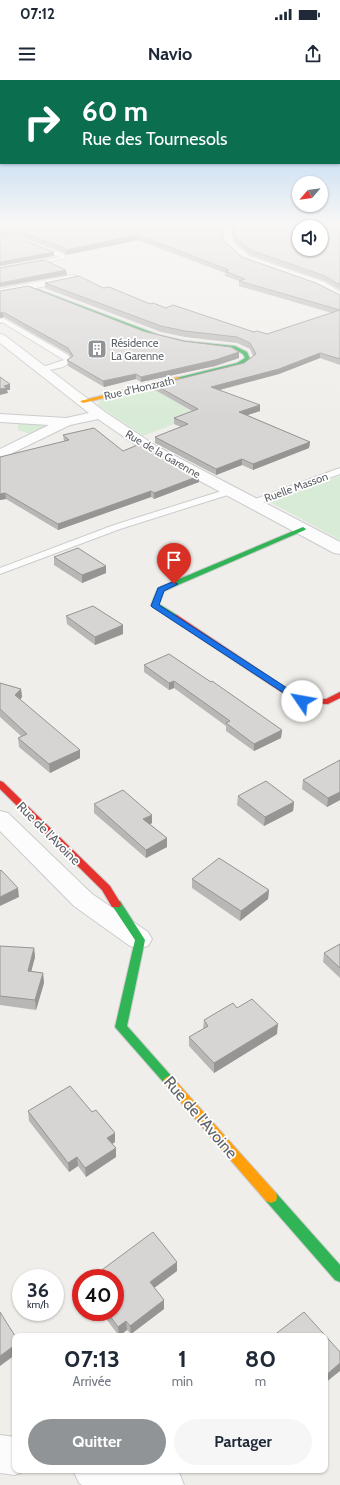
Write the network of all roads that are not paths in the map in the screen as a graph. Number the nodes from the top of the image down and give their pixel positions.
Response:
1 (21, 289) edge
2 (35, 289) edge
3 (327, 289) edge
4 (0, 292) edge
5 (340, 297) edge
6 (0, 321) edge
7 (0, 337) edge
8 (43, 370) junction
9 (83, 401) junction
10 (100, 415) junction
11 (0, 418) edge
12 (66, 422) junction
13 (0, 425) edge
14 (25, 443) junction
15 (0, 455) edge
16 (340, 471) edge
17 (231, 491) junction
18 (253, 503) junction
19 (303, 529) junction
20 (340, 550) edge
21 (0, 571) edge
22 (340, 694) edge
23 (0, 784) edge
24 (0, 818) edge
25 (140, 940) junction
26 (340, 1275) edge
27 (0, 1454) edge
28 (12, 1456) edge
29 (109, 1473) edge
30 (165, 1485) edge

1 - 4 street
2 - 9 street, Rue d'Honzrath
3 - 5 street
6 - 8 lane
7 - 8 street, Rue de la Garenne
8 - 9 street, Rue de la Garenne
9 - 10 street, Rue de la Garenne
10 - 12 street
10 - 17 street, Rue de la Garenne
11 - 12 street
12 - 14 street
13 - 14 street
14 - 15 street
16 - 18 lane, Ruelle Masson
17 - 18 street, Rue de la Garenne
17 - 21 lane
18 - 19 street, Rue de la Garenne
19 - 20 street, Rue de la Garenne
19 - 22 street
23 - 25 street, Rue de l'Avoine
24 - 25 street, Rue de l'Avoine
25 - 26 street, Rue de l'Avoine
27 - 28 street
29 - 30 street

